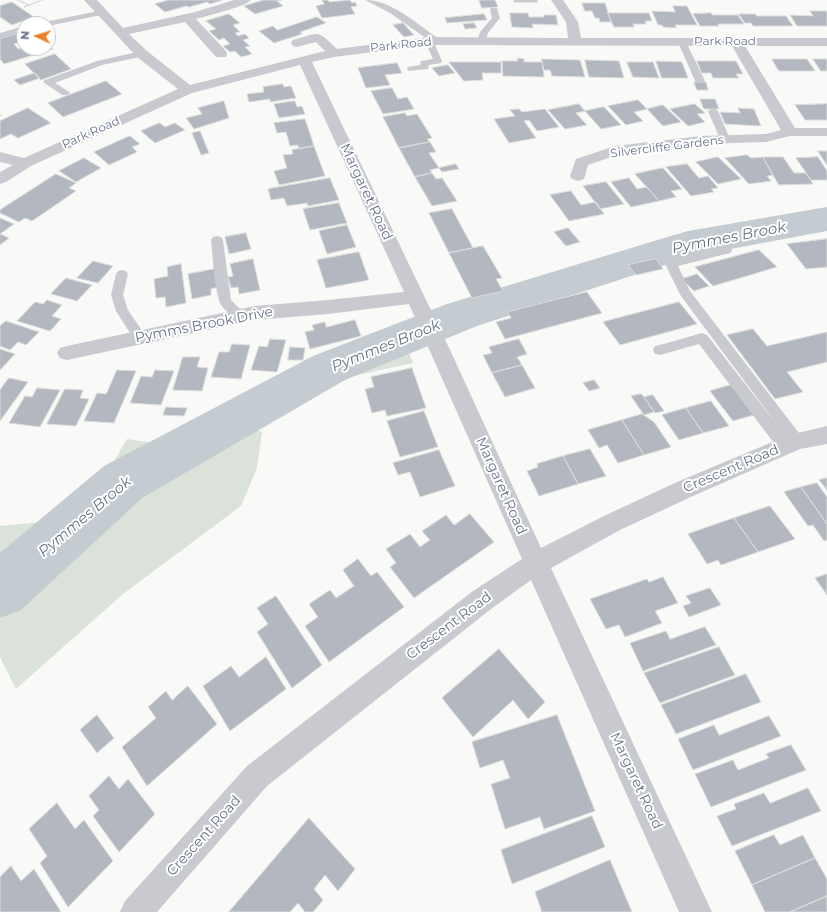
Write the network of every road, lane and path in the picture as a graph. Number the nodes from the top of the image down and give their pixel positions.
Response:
1 (18, 0) edge
2 (42, 0) edge
3 (90, 0) edge
4 (245, 0) edge
5 (369, 0) edge
6 (557, 0) edge
7 (28, 5) junction
8 (24, 7) dead end
9 (494, 10) dead end
10 (103, 12) junction
11 (188, 18) junction
12 (56, 22) edge
13 (16, 31) edge
14 (120, 32) junction
15 (0, 36) edge
16 (433, 41) junction
17 (736, 41) junction
18 (481, 42) junction
19 (575, 42) junction
20 (682, 42) junction
21 (827, 42) edge
22 (297, 43) dead end
23 (334, 53) junction
24 (142, 54) junction
25 (221, 54) dead end
26 (305, 61) junction
27 (411, 69) dead end
28 (700, 81) dead end
29 (187, 90) junction
30 (65, 93) dead end
31 (713, 111) dead end
32 (790, 132) junction
33 (827, 132) edge
34 (725, 140) junction
35 (0, 157) edge
36 (26, 163) junction
37 (578, 176) dead end
38 (0, 179) edge
39 (217, 240) dead end
40 (726, 250) dead end
41 (122, 274) dead end
42 (414, 297) junction
43 (244, 315) junction
44 (140, 338) junction
45 (660, 350) dead end
46 (67, 353) dead end
47 (827, 435) edge
48 (791, 444) junction
49 (536, 563) junction
50 (136, 912) edge
51 (696, 912) edge

1 - 7 path
2 - 7 path
3 - 10 street
4 - 11 street
5 - 16 lane
6 - 19 street
7 - 8 path
9 - 18 lane
10 - 12 lane
10 - 14 street
11 - 14 street
11 - 25 street
13 - 15 lane
14 - 24 street
16 - 18 street, Park Road
16 - 23 street, Park Road
16 - 27 lane
17 - 20 street, Park Road
17 - 21 street, Park Road
17 - 32 street
18 - 19 street, Park Road
19 - 20 street, Park Road
20 - 28 lane
22 - 23 street
23 - 26 street, Park Road
24 - 29 street
24 - 30 lane
26 - 29 street, Park Road
26 - 42 street, Margaret Road
29 - 36 street, Park Road
31 - 34 lane
32 - 33 street, Silvercliffe Gardens
32 - 34 street, Silvercliffe Gardens
34 - 37 street, Silvercliffe Gardens
35 - 36 street
36 - 38 street, Park Road
39 - 43 lane
40 - 48 lane
41 - 44 lane
42 - 43 street, Pymms Brook Drive
42 - 49 street, Margaret Road
43 - 44 street, Pymms Brook Drive
44 - 46 street, Pymms Brook Drive
45 - 48 lane
47 - 48 street, Crescent Road
48 - 49 street, Crescent Road
49 - 50 street, Crescent Road
49 - 51 street, Margaret Road

